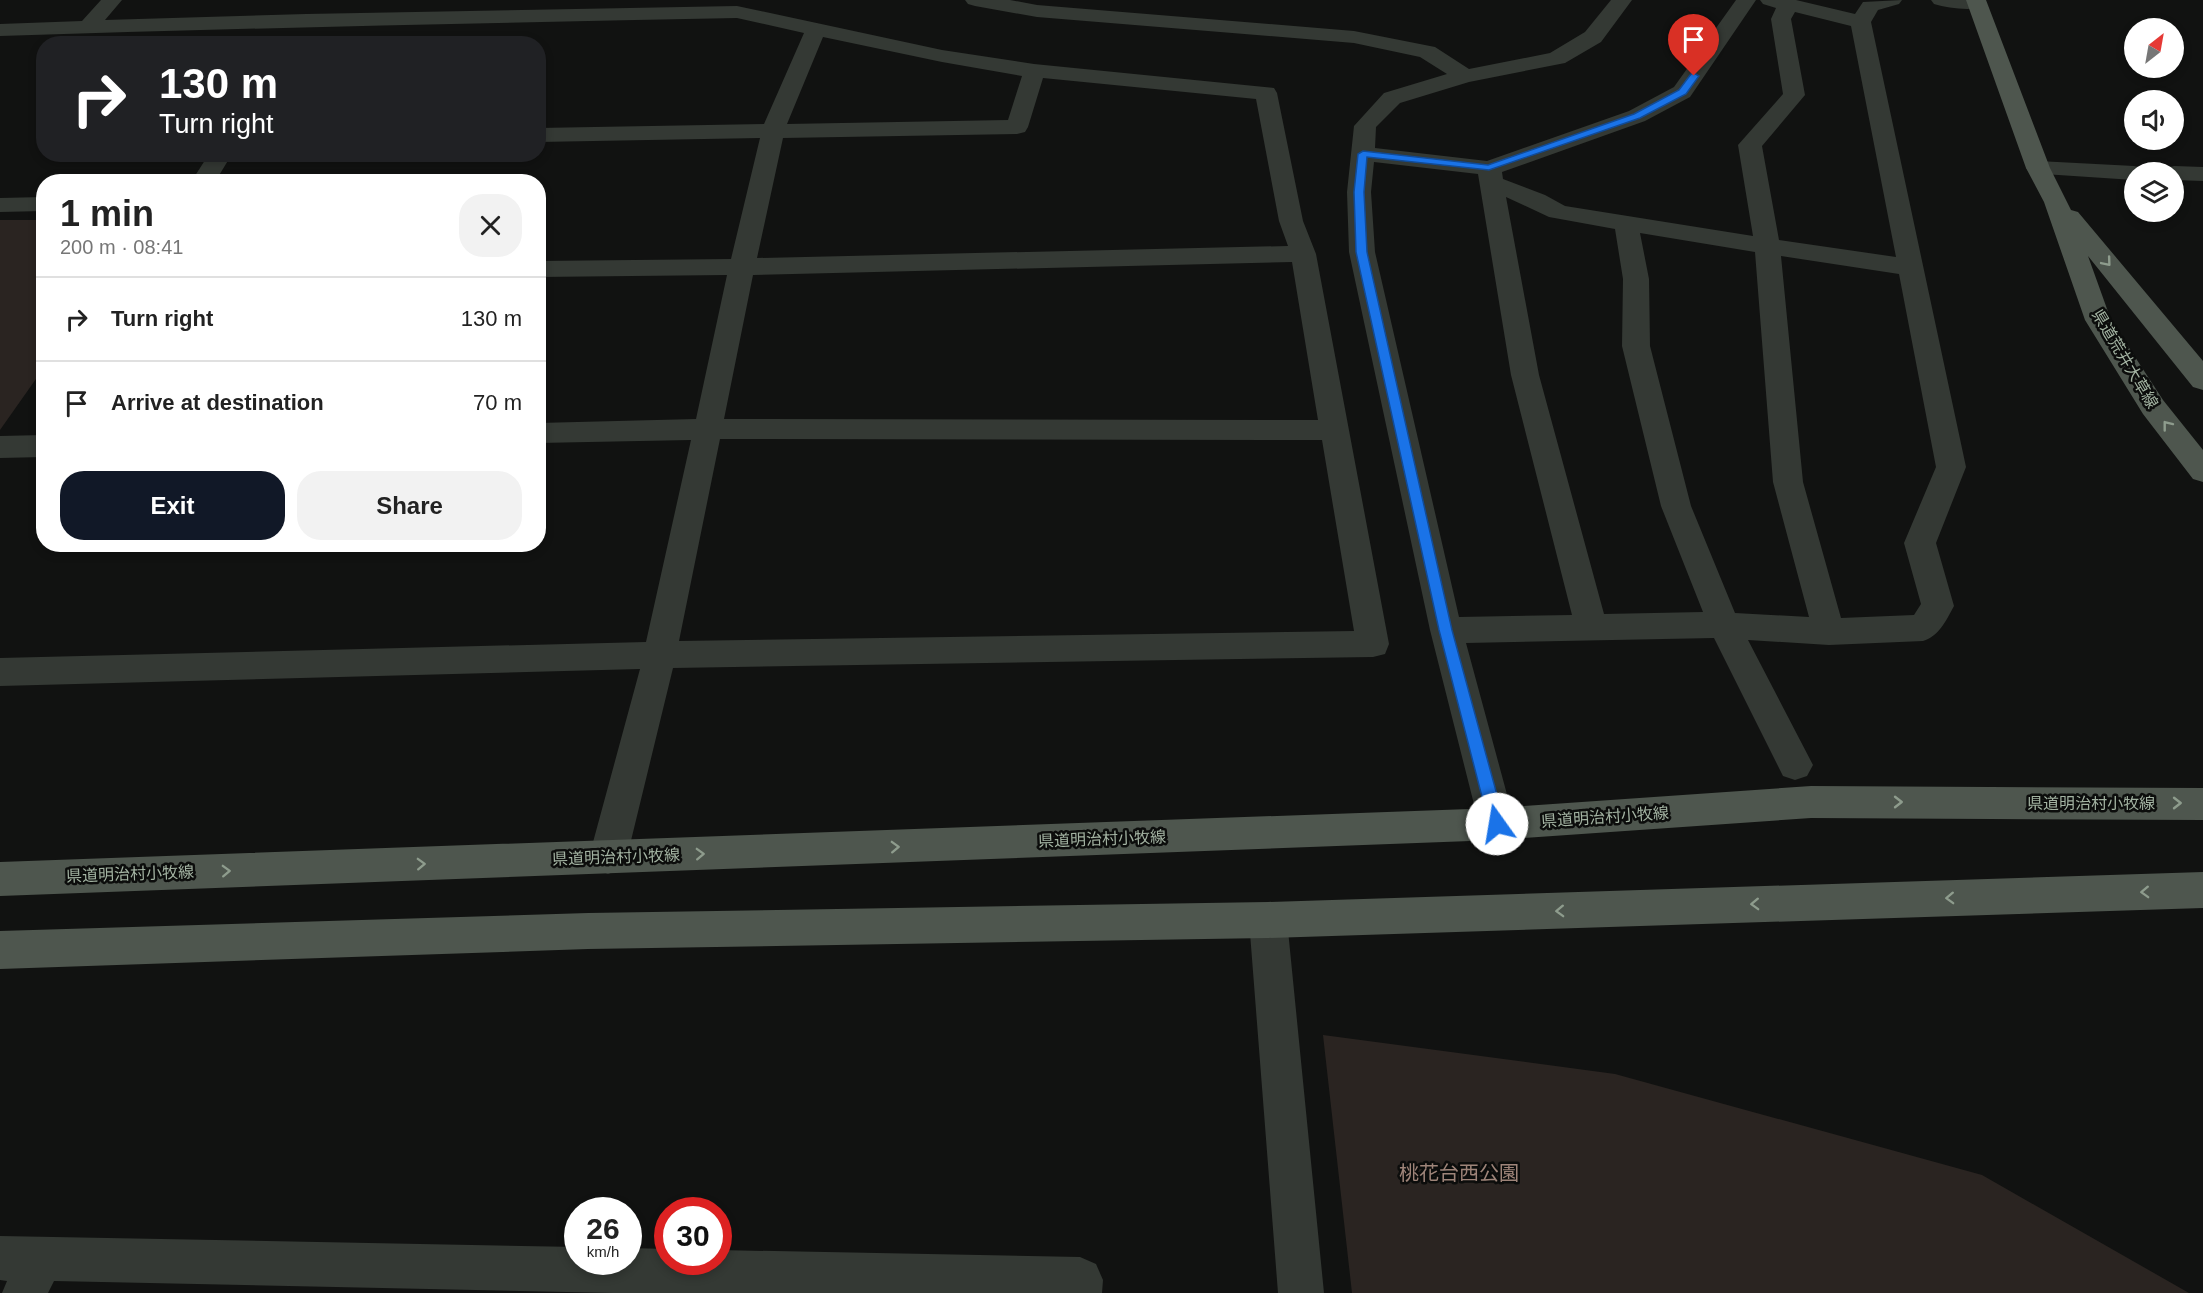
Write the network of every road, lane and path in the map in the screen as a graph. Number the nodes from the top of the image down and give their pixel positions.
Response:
1 (112, 0) edge
2 (975, 0) edge
3 (1622, 0) edge
4 (1892, 0) edge
5 (1941, 0) edge
6 (1739, 1) edge
7 (1976, 1) edge
8 (1779, 2) edge
9 (306, 20) junction
10 (1861, 22) junction
11 (816, 28) junction
12 (86, 29) junction
13 (0, 30) edge
14 (297, 36) edge
15 (1034, 71) junction
16 (1465, 76) junction
17 (773, 131) junction
18 (546, 135) edge
19 (1363, 154) junction
20 (2038, 168) junction
21 (2124, 172) edge
22 (2184, 173) edge
23 (2203, 174) edge
24 (1490, 175) junction
25 (2056, 202) junction
26 (36, 204) edge
27 (0, 205) edge
28 (1626, 223) junction
29 (1767, 246) junction
30 (1303, 254) junction
31 (742, 267) junction
32 (1911, 267) junction
33 (546, 269) edge
34 (2203, 380) edge
35 (709, 429) junction
36 (1336, 430) junction
37 (546, 433) edge
38 (36, 446) edge
39 (0, 447) edge
40 (2203, 471) edge
41 (1724, 625) junction
42 (1592, 628) junction
43 (1446, 630) junction
44 (1829, 632) junction
45 (660, 655) junction
46 (0, 672) edge
47 (1796, 765) dead end
48 (2203, 804) edge
49 (1497, 824) junction
50 (608, 857) junction
51 (0, 879) edge
52 (2203, 890) edge
53 (1268, 920) junction
54 (0, 951) edge
55 (22, 1270) edge
56 (1079, 1293) edge
57 (1301, 1293) edge

1 - 12 street
2 - 16 street
3 - 16 street
4 - 10 street
5 - 7 street
6 - 24 street
7 - 20 main road, 県道荒井大草線
8 - 10 street
8 - 29 street
9 - 11 street
9 - 12 street
9 - 14 street
10 - 32 street
11 - 15 street
11 - 17 street
12 - 13 street
15 - 17 street
15 - 30 street
16 - 19 street
17 - 18 street
17 - 31 street
19 - 24 street
19 - 43 street
20 - 21 street
20 - 25 main road, 県道荒井大草線
22 - 23 street
24 - 28 street
24 - 42 street
25 -> 34 main road, 県道荒井大草線
40 -> 25 main road, 県道荒井大草線
26 - 27 street
28 - 29 street
28 - 41 street
29 - 32 street
29 - 44 street
30 - 31 street
30 - 36 street
31 - 33 street
31 - 35 street
32 - 44 street
35 - 36 street
35 - 37 street
35 - 45 street
36 - 45 street
38 - 39 street
41 - 42 street
41 - 44 street
41 - 47 street
42 - 43 street
43 - 49 street
45 - 46 street
45 - 50 street
49 -> 48 main road, 県道明治村小牧線
50 -> 49 main road, 県道明治村小牧線
51 -> 50 main road, 県道明治村小牧線
52 -> 53 main road
53 - 54 main road
53 - 57 street
55 - 56 street

